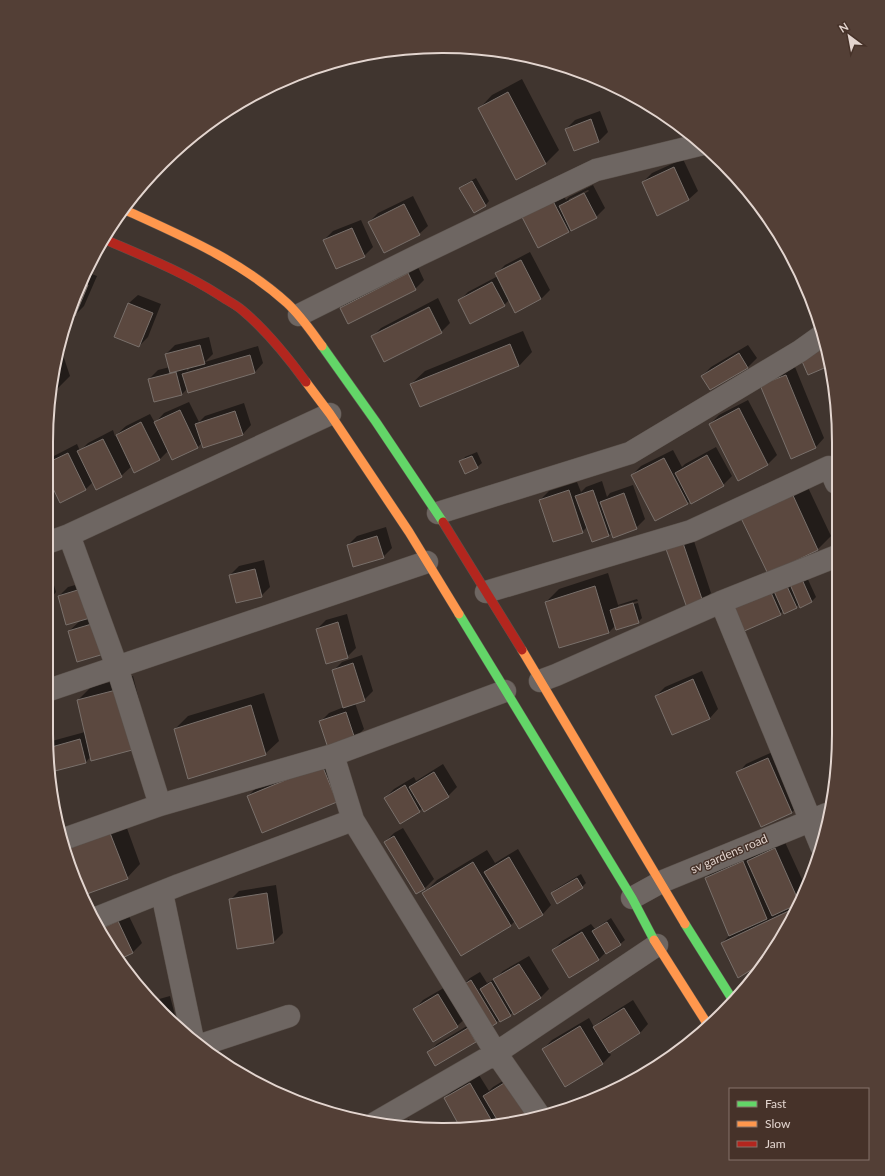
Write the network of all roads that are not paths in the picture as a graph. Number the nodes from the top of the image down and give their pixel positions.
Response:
1 (695, 146) edge
2 (128, 212) edge
3 (109, 241) edge
4 (299, 315) junction
5 (818, 338) edge
6 (330, 414) junction
7 (832, 474) edge
8 (438, 513) junction
9 (69, 535) junction
10 (53, 541) edge
11 (832, 558) edge
12 (427, 562) junction
13 (486, 592) junction
14 (721, 602) junction
15 (117, 667) junction
16 (540, 681) junction
17 (53, 689) edge
18 (505, 691) junction
19 (333, 755) junction
20 (160, 805) junction
21 (819, 817) edge
22 (353, 820) junction
23 (820, 830) edge
24 (67, 838) edge
25 (661, 882) junction
26 (162, 893) junction
27 (632, 898) junction
28 (99, 917) edge
29 (657, 945) junction
30 (730, 996) edge
31 (289, 1016) dead end
32 (705, 1021) edge
33 (191, 1030) edge
34 (206, 1043) edge
35 (496, 1053) junction
36 (537, 1112) edge
37 (383, 1119) edge

1 - 4 street
2 - 4 main road
3 - 6 main road
4 - 8 main road
5 - 8 street
6 - 9 street
6 - 12 main road
7 - 13 street
8 - 13 main road
9 - 10 street
9 - 15 street
11 - 14 street
12 - 15 street
12 - 18 main road
13 - 16 main road
14 - 16 street
14 - 21 street
15 - 17 street
15 - 20 street
16 - 25 main road
18 - 19 street
18 - 27 main road
19 - 20 street
19 - 22 street
20 - 24 street
21 - 23 street
21 - 25 street, sv gardens road
22 - 26 street
22 - 35 street
25 - 27 street, sv gardens road
25 - 30 main road
26 - 28 street
26 - 33 street
27 - 29 main road
29 - 32 main road
29 - 35 street
31 - 34 street
35 - 36 street
35 - 37 street

